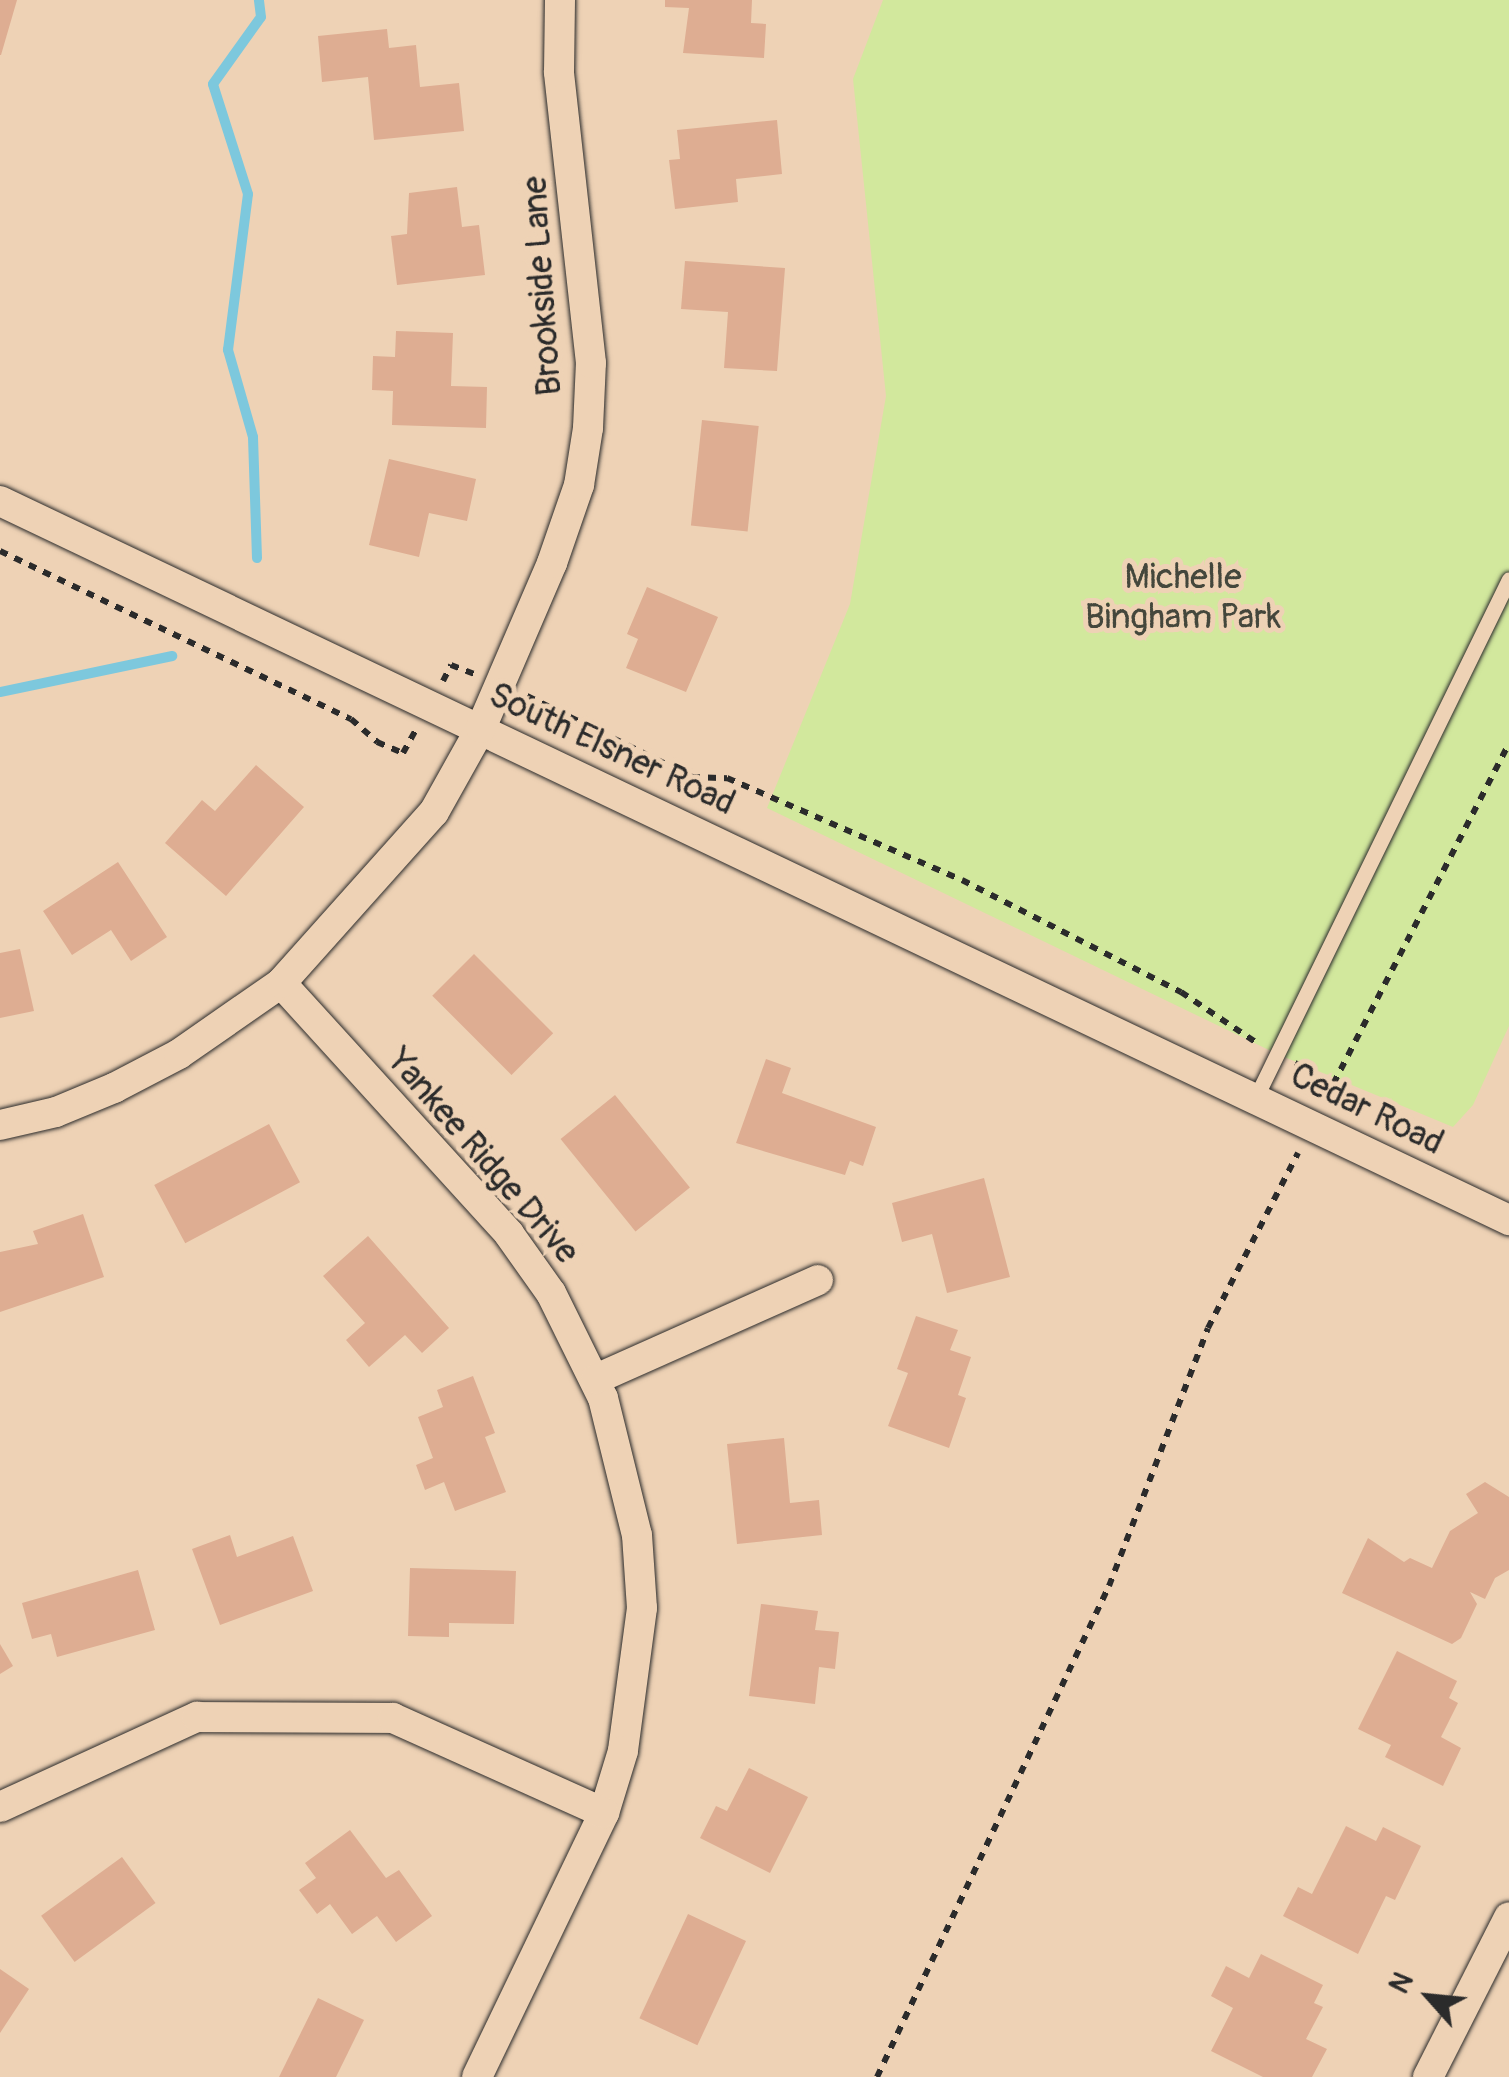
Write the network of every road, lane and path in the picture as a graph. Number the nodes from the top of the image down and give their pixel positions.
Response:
1 (560, 0) edge
2 (0, 501) edge
3 (1509, 579) edge
4 (481, 728) junction
5 (1509, 743) edge
6 (282, 983) junction
7 (1192, 1065) joint
8 (1256, 1097) junction
9 (0, 1126) edge
10 (1312, 1126) junction
11 (1509, 1220) edge
12 (818, 1280) dead end
13 (596, 1379) junction
14 (0, 1807) edge
15 (604, 1813) junction
16 (1509, 1917) edge
17 (477, 2077) edge
18 (877, 2077) edge
19 (1428, 2077) edge

1 - 4 street, Brookside Lane
2 - 4 street, South Elsner Road
3 - 8 lane
4 - 6 street, Brookside Lane
4 - 7 street, South Elsner Road
5 - 10 path
6 - 9 street, Brookside Lane
6 - 13 street, Yankee Ridge Drive
7 - 8 street, Cedar Road
8 - 10 street, Cedar Road
10 - 11 street, Cedar Road
10 - 18 path
12 - 13 street
13 - 15 street, Yankee Ridge Drive
14 - 15 street
15 - 17 street, Yankee Ridge Drive
16 - 19 street

